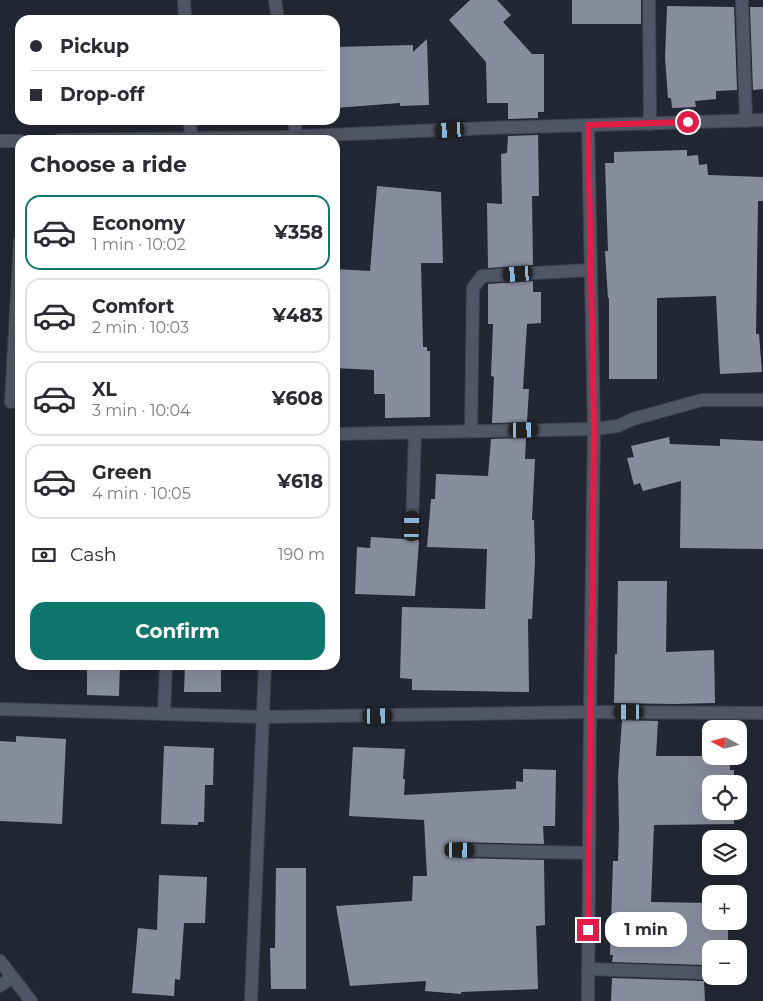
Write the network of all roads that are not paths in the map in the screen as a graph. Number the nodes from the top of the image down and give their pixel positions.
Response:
1 (184, 0) edge
2 (275, 0) edge
3 (649, 0) edge
4 (742, 0) edge
5 (185, 15) edge
6 (277, 15) edge
7 (763, 120) edge
8 (746, 121) junction
9 (650, 124) junction
10 (588, 125) junction
11 (321, 135) edge
12 (15, 140) edge
13 (0, 141) edge
14 (590, 270) junction
15 (15, 330) edge
16 (763, 400) edge
17 (11, 402) dead end
18 (594, 429) junction
19 (471, 431) junction
20 (414, 433) junction
21 (340, 434) edge
22 (412, 526) dead end
23 (166, 670) edge
24 (265, 670) edge
25 (0, 709) edge
26 (590, 712) junction
27 (763, 713) edge
28 (164, 714) junction
29 (262, 718) junction
30 (460, 850) dead end
31 (589, 853) junction
32 (0, 961) edge
33 (588, 969) junction
34 (702, 973) edge
35 (12, 977) junction
36 (0, 986) edge
37 (31, 1001) edge
38 (251, 1001) edge
39 (588, 1001) edge

1 - 5 street
2 - 6 street
3 - 9 street
4 - 8 street
7 - 8 street
8 - 9 street
9 - 10 street
10 - 11 street
10 - 14 street
12 - 13 street
14 - 18 street
14 - 19 street
15 - 17 street
16 - 18 street
18 - 19 street
18 - 26 street
19 - 20 street
20 - 21 street
20 - 22 street
23 - 28 street
24 - 29 street
25 - 28 street
26 - 27 street
26 - 29 street
26 - 31 street
28 - 29 street
29 - 38 street
30 - 31 street
31 - 33 street
32 - 35 street
33 - 34 street
33 - 39 street
35 - 36 street
35 - 37 street

